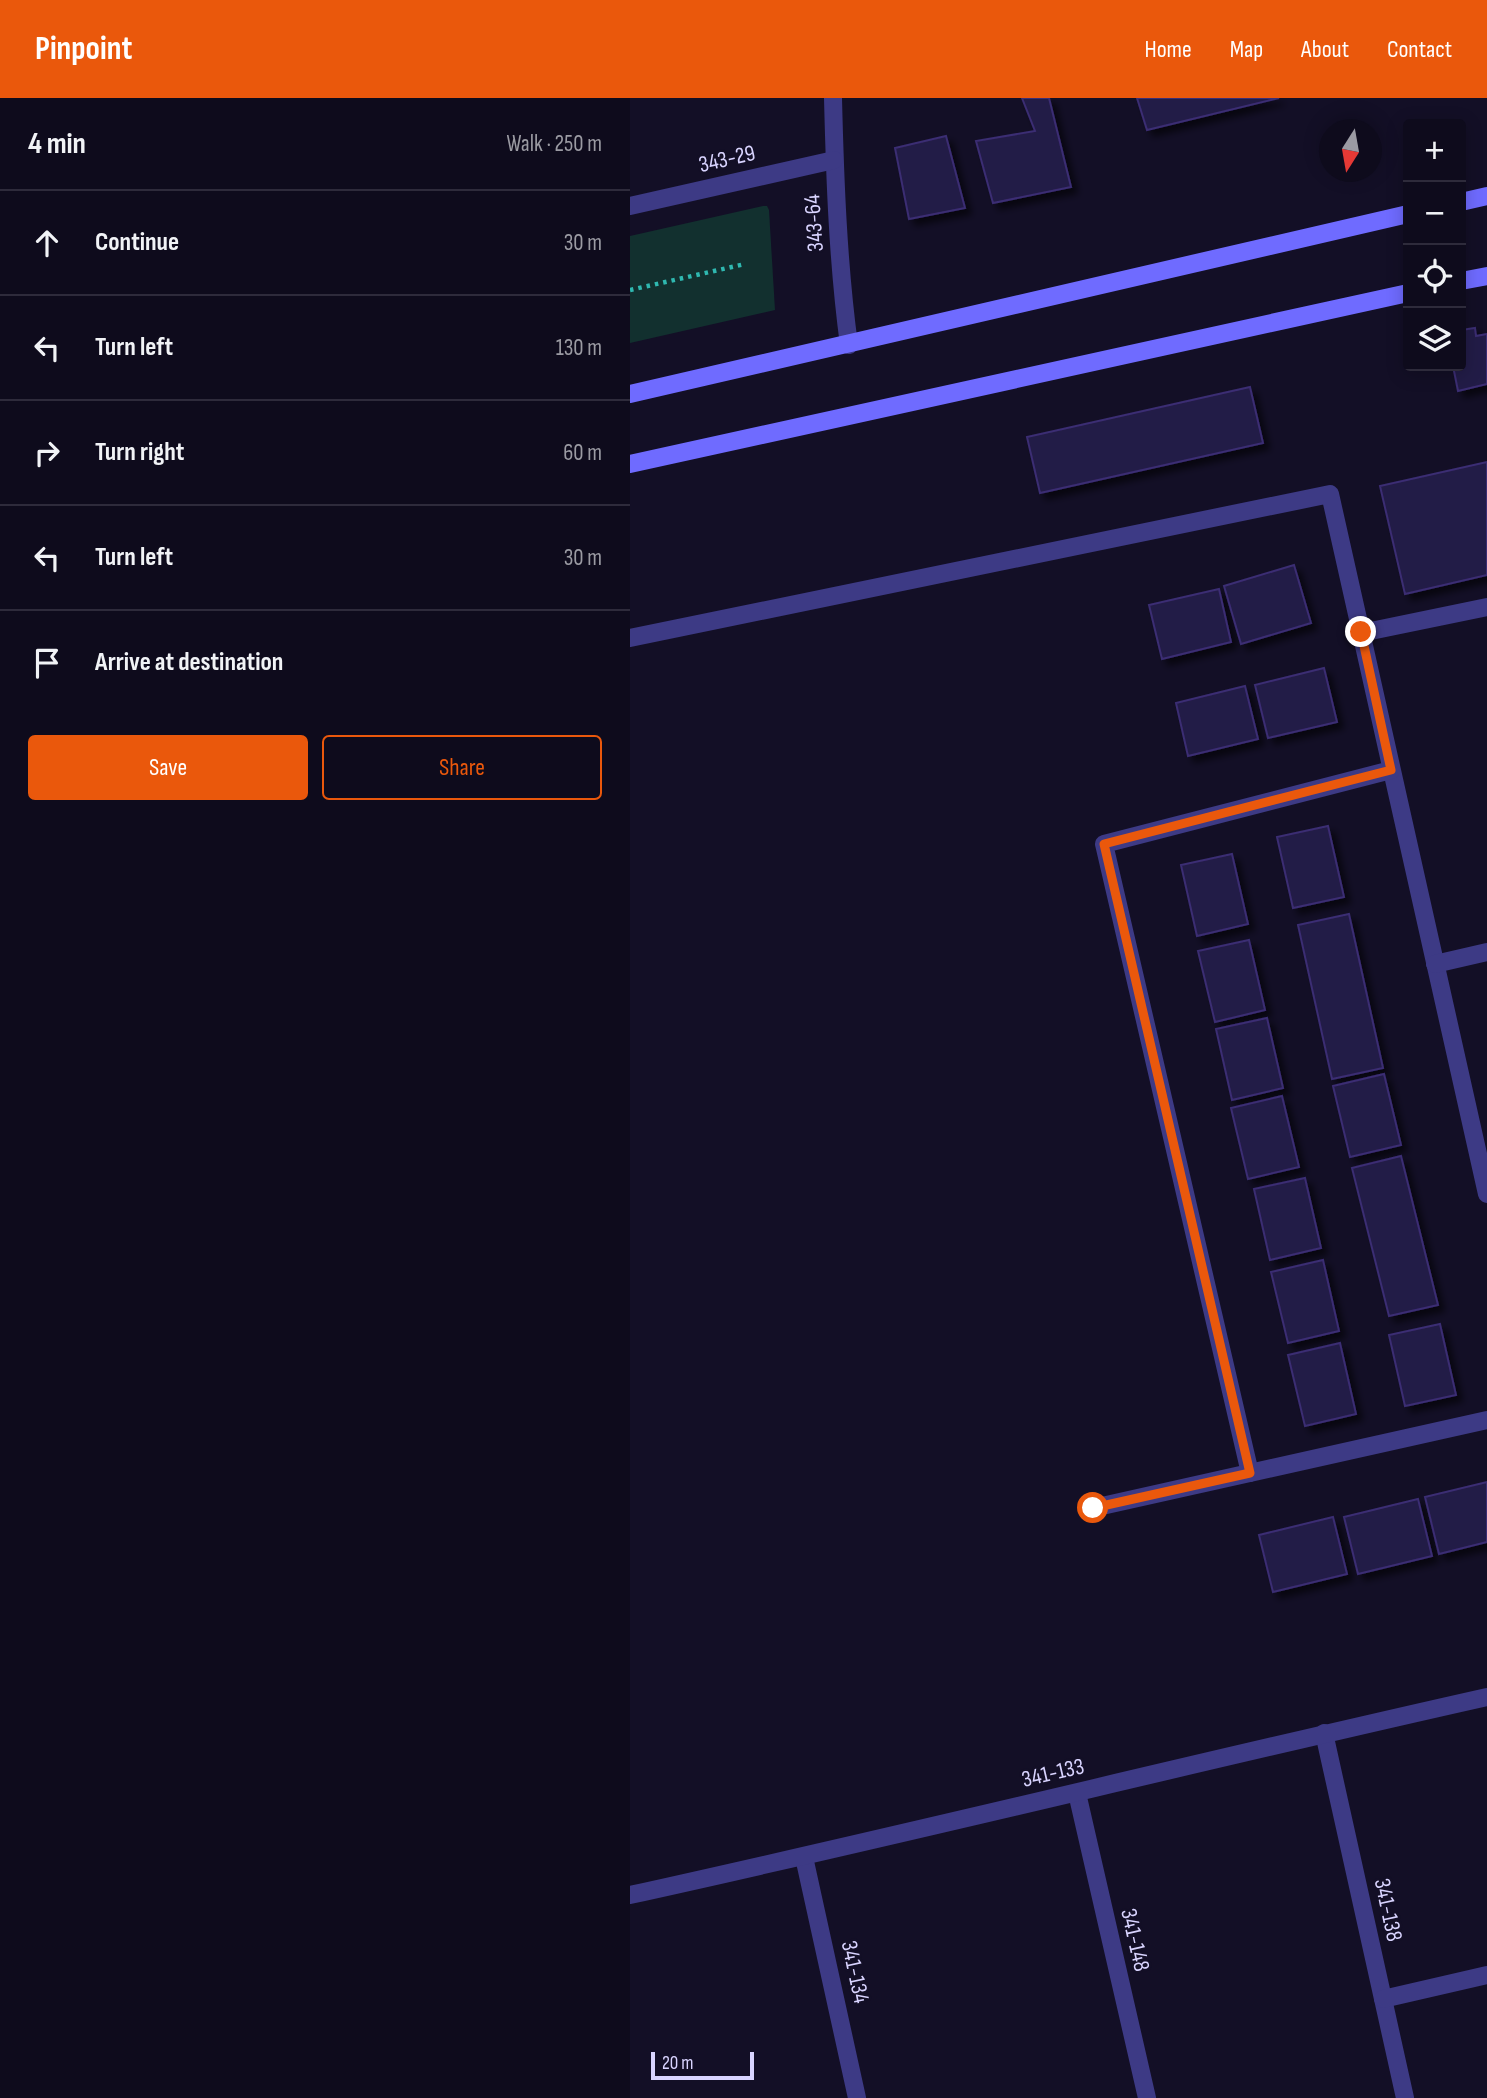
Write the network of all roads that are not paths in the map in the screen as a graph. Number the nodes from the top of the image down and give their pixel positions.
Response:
1 (833, 98) edge
2 (834, 160) junction
3 (1487, 196) edge
4 (1466, 201) edge
5 (630, 206) edge
6 (1403, 215) edge
7 (1487, 276) edge
8 (1466, 280) edge
9 (1403, 294) edge
10 (849, 345) junction
11 (630, 394) edge
12 (630, 464) edge
13 (1487, 607) edge
14 (1361, 632) junction
15 (630, 638) edge
16 (1391, 770) junction
17 (1487, 952) edge
18 (1435, 964) junction
19 (1487, 1194) edge
20 (1487, 1420) edge
21 (1250, 1473) junction
22 (1093, 1508) dead end
23 (1487, 1697) edge
24 (1324, 1733) junction
25 (1077, 1793) junction
26 (804, 1857) junction
27 (630, 1895) edge
28 (1487, 1975) edge
29 (1383, 1999) junction
30 (857, 2098) edge
31 (1147, 2098) edge
32 (1405, 2098) edge

1 - 2 street, 343-64
2 - 5 street, 343-29
2 - 10 street, 343-64
3 - 4 main road
6 - 10 main road
7 - 8 main road
9 - 12 main road
10 - 11 main road
13 - 14 street
14 - 15 street
14 - 16 street
16 - 18 street
16 - 21 street
17 - 18 street
18 - 19 street
20 - 21 street
21 - 22 street
23 - 24 street, 341-133
24 - 25 street, 341-133
24 - 29 street, 341-138
25 - 26 street, 341-133
25 - 31 street, 341-148
26 - 27 street, 341-133
26 - 30 street, 341-134
28 - 29 street
29 - 32 street, 341-138

